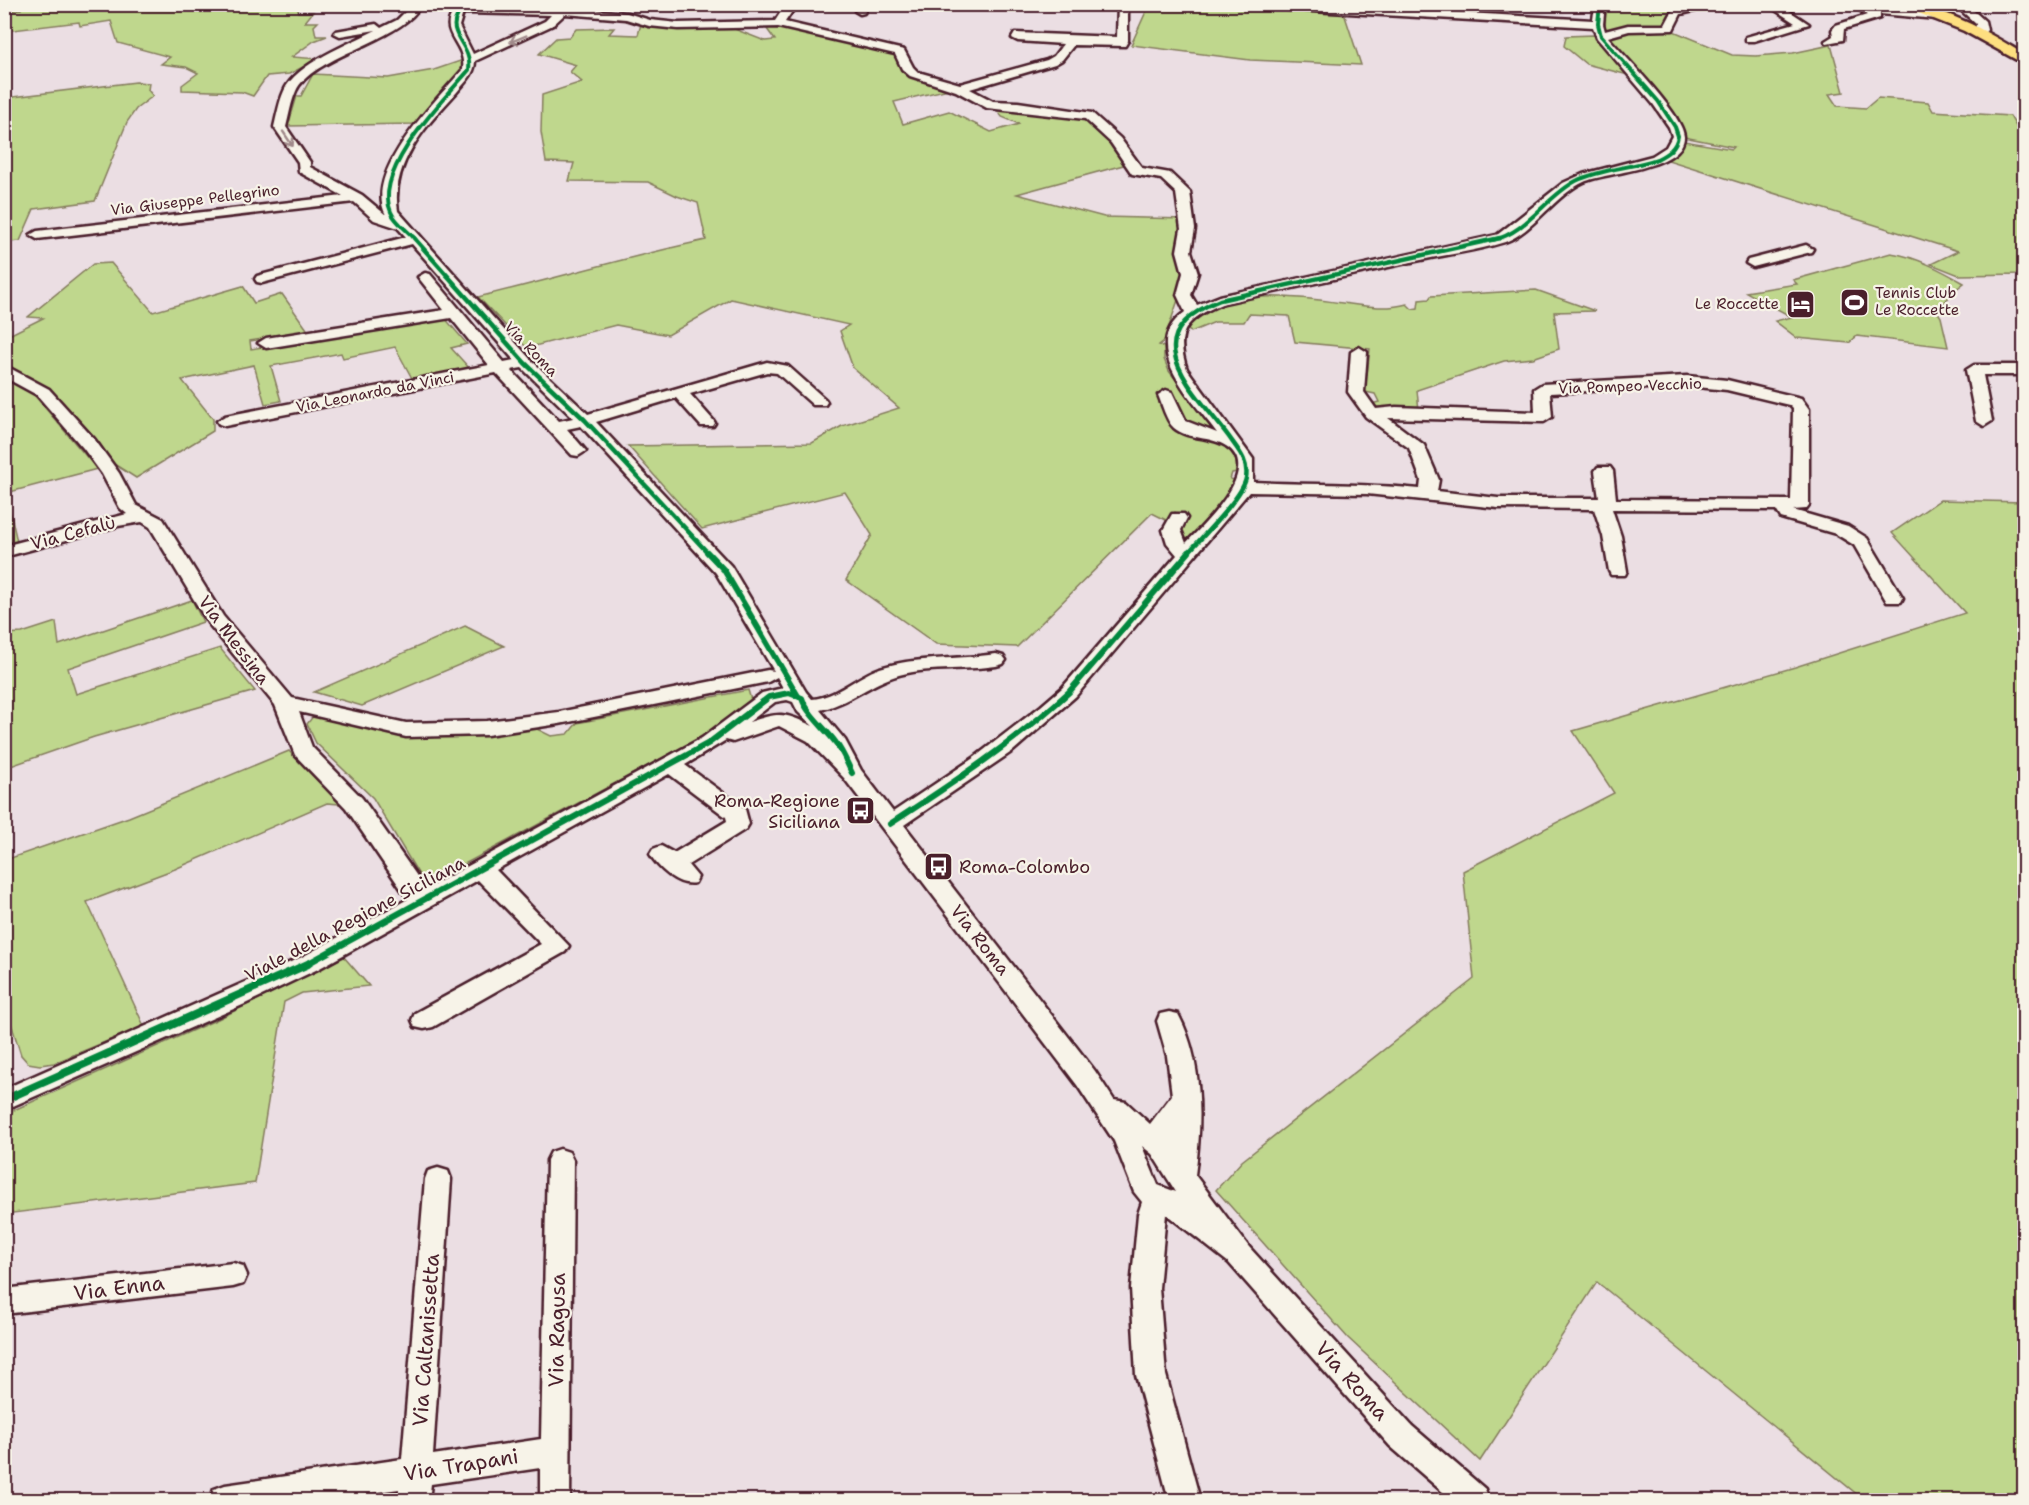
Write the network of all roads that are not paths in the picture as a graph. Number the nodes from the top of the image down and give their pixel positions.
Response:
1 (411, 4) edge
2 (792, 4) edge
3 (1124, 4) edge
4 (1240, 4) edge
5 (1600, 4) edge
6 (1720, 4) edge
7 (1771, 4) edge
8 (1855, 4) edge
9 (1903, 4) edge
10 (1959, 4) edge
11 (464, 7) edge
12 (564, 9) edge
13 (1867, 10) junction
14 (1937, 16) junction
15 (778, 24) junction
16 (1598, 24) junction
17 (394, 26) junction
18 (340, 33) dead end
19 (1979, 33) junction
20 (1601, 36) junction
21 (1749, 39) dead end
22 (1831, 41) dead end
23 (471, 59) junction
24 (2025, 60) edge
25 (960, 88) junction
26 (357, 198) junction
27 (401, 225) junction
28 (37, 235) dead end
29 (415, 238) junction
30 (1806, 249) dead end
31 (1753, 263) dead end
32 (425, 277) dead end
33 (262, 279) dead end
34 (1193, 312) junction
35 (454, 313) junction
36 (266, 343) dead end
37 (1359, 352) dead end
38 (525, 363) junction
39 (500, 368) junction
40 (4, 370) edge
41 (2025, 370) edge
42 (679, 392) junction
43 (1166, 395) dead end
44 (819, 402) dead end
45 (1372, 414) junction
46 (585, 420) junction
47 (225, 421) dead end
48 (1984, 421) dead end
49 (707, 423) dead end
50 (555, 427) junction
51 (1232, 442) junction
52 (578, 451) dead end
53 (1604, 471) dead end
54 (1242, 489) junction
55 (1428, 496) junction
56 (1605, 504) junction
57 (1782, 505) junction
58 (142, 517) junction
59 (1178, 518) dead end
60 (695, 540) junction
61 (4, 552) edge
62 (1187, 555) junction
63 (1618, 571) dead end
64 (1894, 598) dead end
65 (996, 660) dead end
66 (768, 676) junction
67 (766, 701) junction
68 (285, 703) junction
69 (803, 703) junction
70 (781, 720) junction
71 (710, 743) junction
72 (671, 765) junction
73 (852, 773) junction
74 (890, 824) junction
75 (673, 865) dead end
76 (481, 869) junction
77 (422, 901) junction
78 (424, 1020) dead end
79 (1169, 1021) dead end
80 (5, 1098) edge
81 (1185, 1098) junction
82 (1144, 1141) junction
83 (560, 1160) dead end
84 (438, 1179) dead end
85 (1171, 1188) junction
86 (233, 1275) dead end
87 (4, 1302) edge
88 (555, 1450) junction
89 (415, 1486) edge
90 (225, 1500) edge
91 (555, 1500) edge
92 (1184, 1500) edge
93 (1474, 1500) edge

1 - 17 street
2 - 15 street
3 - 25 street
4 - 16 street
5 - 16 street
6 - 20 street
7 - 21 street
8 - 13 street
9 - 14 main road
10 - 19 street
11 - 12 street
11 - 23 street
12 - 15 street
12 -> 23 street
13 - 14 street
13 - 22 street
14 - 19 main road
15 - 25 street
16 - 20 street
17 - 18 street
17 -> 26 street
19 - 24 main road
20 - 34 street
23 - 27 street, Via Roma
25 - 34 street
26 - 27 street
26 - 28 street, Via Giuseppe Pellegrino
27 - 29 street, Via Roma
29 - 33 street
29 - 38 street, Via Roma
30 - 31 street
32 - 35 street
34 - 51 street
35 - 36 street
35 - 39 street
37 - 45 street
38 - 39 street, Via Leonardo da Vinci
38 - 46 street, Via Roma
39 - 47 street, Via Leonardo da Vinci
39 - 50 street
40 - 58 street, Via Messina
41 - 48 street
42 - 44 street
42 - 46 street
42 - 49 street
43 - 51 street
45 - 55 street
45 - 57 street, Via Pompeo Vecchio
46 - 50 street
46 - 60 street, Via Roma
50 - 52 street
51 - 54 street
53 - 56 street
54 - 55 street
54 - 62 street
55 - 56 street
56 - 57 street
56 - 63 street
57 - 64 street
58 - 61 street, Via Cefalù
58 - 68 street, Via Messina
59 - 62 street
60 - 66 street, Via Roma
60 - 69 street, Via Roma
62 - 74 street
65 - 69 street
66 - 67 street, Via Roma
66 - 68 street
67 - 69 street
67 - 70 street
67 - 71 street
68 - 77 street, Via Messina
69 - 70 street
69 - 73 street, Via Roma
70 - 71 street
70 - 73 street
71 - 72 street, Viale della Regione Siciliana
72 - 75 street
72 - 76 street, Viale della Regione Siciliana
73 - 74 street, Via Roma
74 - 82 street, Via Roma
76 - 77 street, Viale della Regione Siciliana
76 - 78 street
77 - 80 street, Viale della Regione Siciliana
79 - 81 street
81 - 82 street
81 - 85 street
82 - 85 street
82 - 85 street
83 - 88 street, Via Ragusa
84 - 89 street, Via Caltanissetta
85 - 92 street
85 - 93 street, Via Roma
86 - 87 street, Via Enna
88 - 89 street, Via Trapani
88 - 91 street, Via Ragusa
89 - 90 street, Via Trapani

